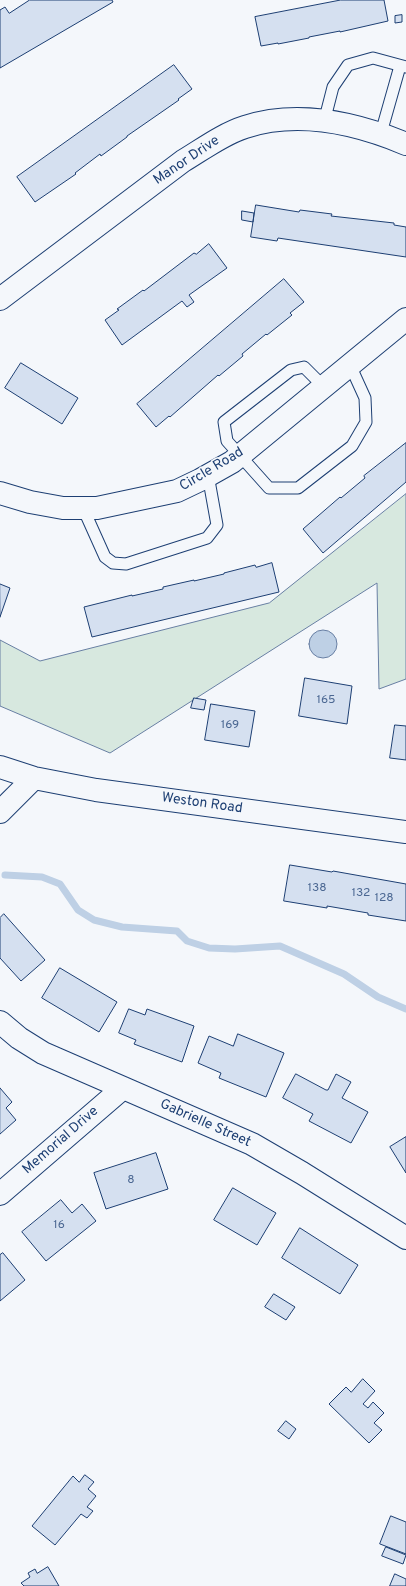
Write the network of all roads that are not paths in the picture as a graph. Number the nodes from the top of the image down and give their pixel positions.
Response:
1 (403, 66) edge
2 (324, 122) junction
3 (381, 133) junction
4 (406, 144) edge
5 (0, 299) edge
6 (406, 319) edge
7 (350, 365) junction
8 (324, 386) junction
9 (239, 456) junction
10 (208, 475) junction
11 (0, 493) edge
12 (83, 508) junction
13 (0, 767) edge
14 (34, 778) junction
15 (0, 812) edge
16 (406, 832) edge
17 (0, 1022) edge
18 (123, 1088) junction
19 (0, 1194) edge
20 (406, 1238) edge

1 - 2 lane
1 - 3 lane
2 - 3 street, Manor Drive
2 - 5 street, Manor Drive
3 - 4 street, Manor Drive
6 - 7 street, Circle Road
7 - 8 street, Circle Road
7 - 9 lane
8 - 9 street, Circle Road
8 - 9 lane
9 - 10 street, Circle Road
10 - 12 street, Circle Road
10 - 12 lane
11 - 12 street, Circle Road
13 - 14 street, Weston Road
14 - 15 street
14 - 16 street, Weston Road
17 - 18 street, Gabrielle Street
18 - 19 street, Memorial Drive
18 - 20 street, Gabrielle Street

